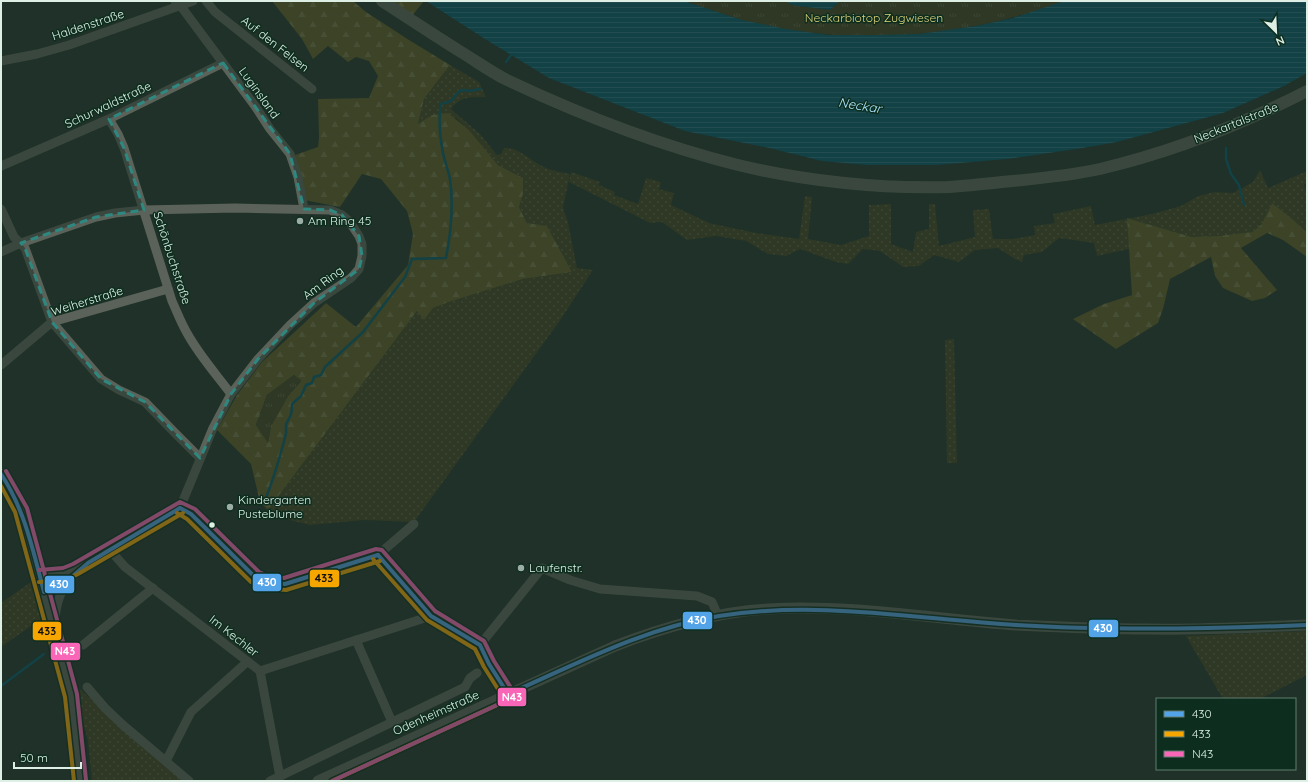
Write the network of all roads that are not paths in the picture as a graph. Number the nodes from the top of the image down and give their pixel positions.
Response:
1 (194, 1) edge
2 (206, 1) edge
3 (382, 1) edge
4 (178, 3) edge
5 (1, 61) edge
6 (223, 63) junction
7 (312, 89) dead end
8 (1307, 92) edge
9 (109, 119) junction
10 (1, 166) edge
11 (1, 209) edge
12 (304, 209) junction
13 (144, 210) junction
14 (20, 243) junction
15 (1, 252) edge
16 (168, 289) junction
17 (52, 322) junction
18 (1, 365) edge
19 (231, 394) junction
20 (200, 458) junction
21 (1, 474) edge
22 (180, 508) junction
23 (414, 524) dead end
24 (110, 550) junction
25 (378, 555) junction
26 (88, 563) junction
27 (39, 576) junction
28 (67, 581) junction
29 (153, 588) junction
30 (44, 592) junction
31 (431, 616) junction
32 (718, 616) junction
33 (1307, 625) edge
34 (54, 631) junction
35 (356, 640) junction
36 (83, 645) dead end
37 (480, 645) junction
38 (248, 662) junction
39 (260, 672) junction
40 (477, 673) dead end
41 (87, 687) dead end
42 (508, 694) junction
43 (392, 722) junction
44 (166, 761) junction
45 (280, 776) junction
46 (80, 781) edge
47 (189, 781) edge
48 (270, 781) edge
49 (318, 781) edge

1 - 4 street
2 - 7 street, Auf den Felsen
3 - 8 main road, Neckartalstraße
4 - 5 street, Haldenstraße
4 - 6 street, Luginsland
6 - 9 street, Schurwaldstraße
6 - 12 street, Luginsland
9 - 10 street, Schurwaldstraße
9 - 13 street, Schönbuchstraße
11 - 14 street
12 - 13 street, Am Ring
12 - 19 street, Am Ring
13 - 14 street, Am Ring
13 - 16 street, Schönbuchstraße
14 - 15 street, Am Ring
14 - 17 street
16 - 17 street, Weiherstraße
16 - 19 street, Schönbuchstraße
17 - 18 street, Weiherstraße
17 - 20 street
19 - 20 street, Am Ring
20 - 22 street, Am Ring
21 - 27 street
22 - 24 street
22 - 25 street
23 - 25 street
24 - 26 street
24 - 29 street, Im Kechler
25 - 31 street
26 - 27 street
26 - 28 street
27 - 30 street
28 - 30 street
28 - 34 street
29 - 36 street
29 - 38 street, Im Kechler
30 - 34 street
31 - 35 street, Im Kechler
31 - 37 street
32 - 33 street, Odenheimstraße
32 - 37 street
32 - 42 street, Odenheimstraße
34 - 46 street
35 - 39 street, Im Kechler
35 - 43 street
37 - 42 street
38 - 39 street, Im Kechler
38 - 44 street
39 - 45 street
40 - 43 street, Odenheimstraße
41 - 44 street
42 - 49 street, Odenheimstraße
43 - 45 street, Odenheimstraße
44 - 47 street
45 - 48 street, Odenheimstraße

